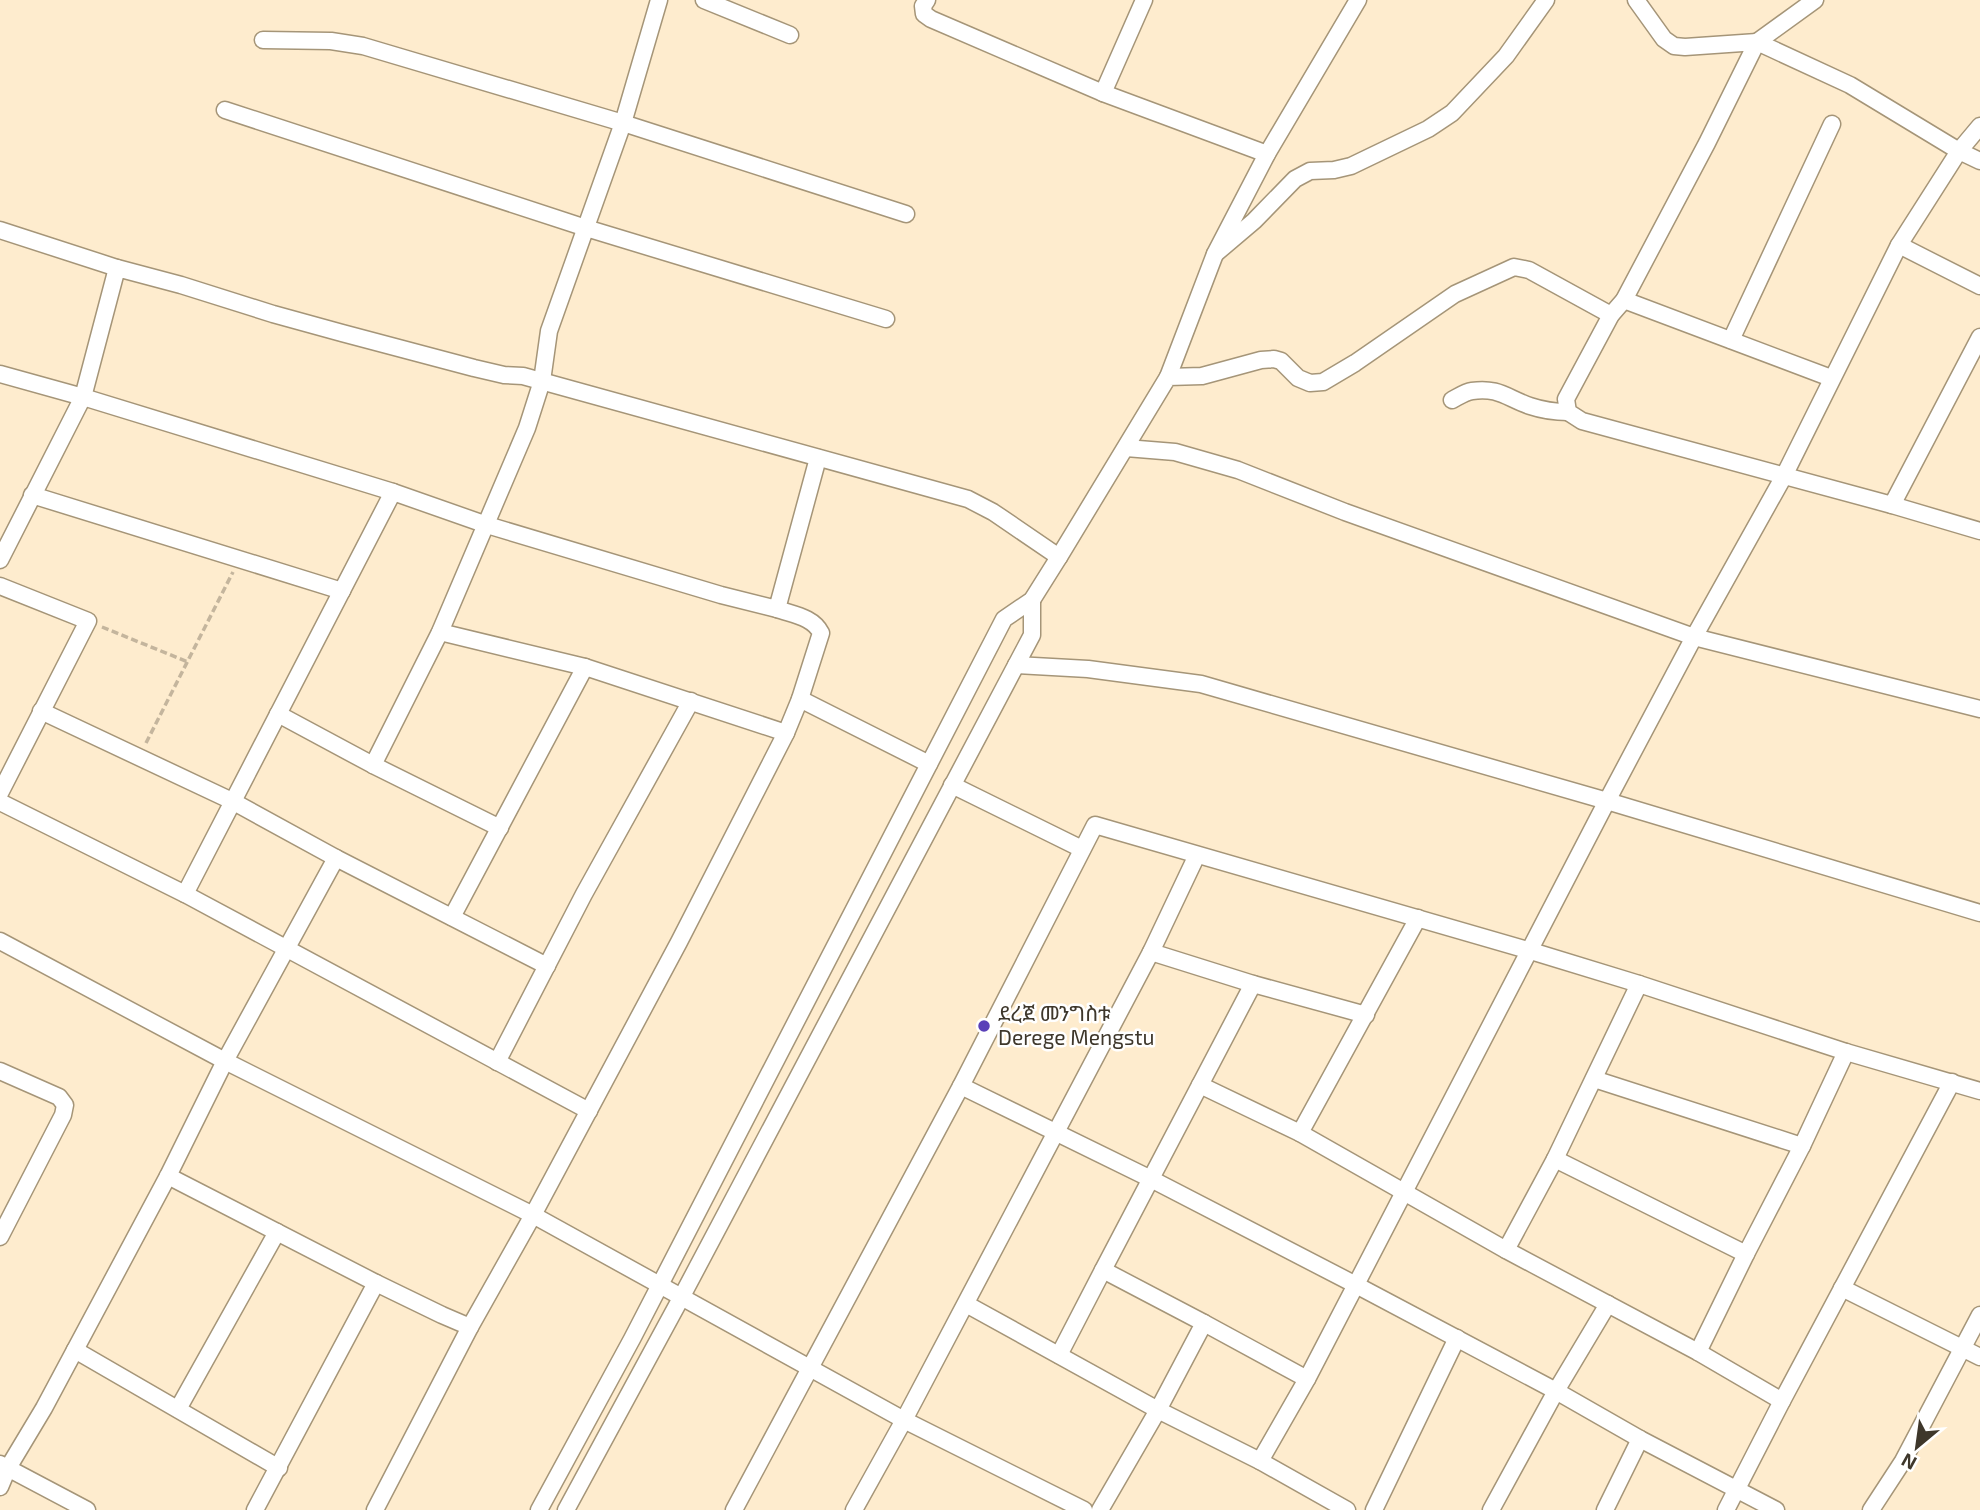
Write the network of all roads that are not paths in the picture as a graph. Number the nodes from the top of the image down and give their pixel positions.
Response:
1 (659, 0) edge
2 (704, 0) edge
3 (927, 0) edge
4 (1144, 0) edge
5 (1358, 0) edge
6 (1546, 0) edge
7 (1636, 0) edge
8 (1815, 0) edge
9 (790, 36) dead end
10 (263, 40) dead end
11 (1757, 42) junction
12 (1103, 93) junction
13 (225, 110) dead end
14 (623, 123) junction
15 (1832, 124) dead end
16 (1980, 126) edge
17 (1959, 151) junction
18 (1267, 154) junction
19 (1980, 161) edge
20 (906, 214) dead end
21 (586, 228) junction
22 (0, 230) edge
23 (1899, 246) junction
24 (1215, 254) junction
25 (117, 268) junction
26 (1980, 286) edge
27 (1623, 300) junction
28 (1611, 315) junction
29 (886, 319) dead end
30 (1980, 337) edge
31 (1731, 340) junction
32 (0, 374) edge
33 (1168, 377) junction
34 (1831, 378) junction
35 (542, 382) junction
36 (83, 397) junction
37 (1452, 400) dead end
38 (1568, 412) junction
39 (1126, 448) junction
40 (818, 458) junction
41 (1784, 476) junction
42 (393, 492) junction
43 (32, 495) junction
44 (1892, 505) junction
45 (487, 525) junction
46 (1980, 531) edge
47 (1059, 557) junction
48 (0, 560) edge
49 (0, 586) edge
50 (342, 591) junction
51 (1032, 600) junction
52 (777, 609) junction
53 (440, 632) junction
54 (1694, 637) junction
55 (1016, 665) junction
56 (585, 667) junction
57 (800, 699) junction
58 (691, 701) junction
59 (1980, 709) edge
60 (41, 711) junction
61 (278, 714) junction
62 (786, 733) junction
63 (929, 764) junction
64 (373, 765) junction
65 (952, 785) junction
66 (0, 793) edge
67 (232, 801) junction
68 (1607, 801) junction
69 (0, 802) edge
70 (500, 828) junction
71 (1082, 849) junction
72 (1197, 855) junction
73 (336, 858) junction
74 (185, 894) junction
75 (1980, 913) edge
76 (452, 917) junction
77 (1418, 918) junction
78 (0, 941) edge
79 (286, 948) junction
80 (1531, 951) junction
81 (1151, 952) junction
82 (547, 966) junction
83 (1253, 984) junction
84 (1639, 984) junction
85 (1366, 1015) junction
86 (1846, 1052) junction
87 (225, 1061) junction
88 (497, 1062) junction
89 (0, 1070) edge
90 (1594, 1079) junction
91 (1952, 1082) junction
92 (1200, 1085) junction
93 (961, 1086) junction
94 (1980, 1091) edge
95 (589, 1111) junction
96 (1056, 1133) junction
97 (1300, 1133) junction
98 (1802, 1146) junction
99 (1555, 1159) junction
100 (168, 1176) junction
101 (1151, 1179) junction
102 (1404, 1191) junction
103 (0, 1201) edge
104 (16, 1209) junction
105 (533, 1215) junction
106 (277, 1232) junction
107 (0, 1237) edge
108 (1506, 1250) junction
109 (1746, 1254) junction
110 (1103, 1269) junction
111 (376, 1283) junction
112 (1356, 1285) junction
113 (659, 1286) junction
114 (1842, 1288) junction
115 (681, 1298) junction
116 (966, 1304) junction
117 (1608, 1304) junction
118 (1980, 1315) edge
119 (1204, 1323) junction
120 (470, 1327) junction
121 (1457, 1338) junction
122 (1963, 1348) junction
123 (75, 1350) junction
124 (1698, 1352) junction
125 (1059, 1355) junction
126 (1980, 1357) edge
127 (808, 1369) junction
128 (1307, 1379) junction
129 (1556, 1391) junction
130 (1782, 1401) junction
131 (178, 1409) junction
132 (1158, 1410) junction
133 (904, 1420) junction
134 (1640, 1439) junction
135 (1260, 1461) junction
136 (4, 1466) edge
137 (279, 1468) junction
138 (0, 1487) edge
139 (1737, 1489) junction
140 (87, 1510) edge
141 (255, 1510) edge
142 (375, 1510) edge
143 (539, 1510) edge
144 (566, 1510) edge
145 (734, 1510) edge
146 (854, 1510) edge
147 (1084, 1510) edge
148 (1100, 1510) edge
149 (1347, 1510) edge
150 (1374, 1510) edge
151 (1490, 1510) edge
152 (1605, 1510) edge
153 (1726, 1510) edge
154 (1776, 1510) edge
155 (1871, 1510) edge

1 - 14 street
2 - 9 street
3 - 12 street
4 - 12 street
5 - 18 street
6 - 24 street
7 - 11 street
8 - 11 street
10 - 14 street
11 - 17 street
11 - 27 street
12 - 18 street
13 - 21 street
14 - 20 street
14 - 21 street
15 - 31 street
16 - 17 street
17 - 19 street
17 - 23 street
18 - 24 street
21 - 29 street
21 - 35 street
22 - 25 street
23 - 26 street
23 - 34 street
24 - 33 street
25 - 35 street
25 - 36 street
27 - 28 street
27 - 31 street
28 - 33 street
28 - 38 street
30 - 44 street
31 - 34 street
32 - 36 street
33 - 39 street
34 - 41 street
35 - 40 street
35 - 45 street
36 - 42 street
36 - 43 street
37 - 38 street
38 - 41 street
39 - 47 street
39 - 54 street
40 - 47 street
40 - 52 street
41 - 44 street
41 - 54 street
42 - 45 street
42 - 50 street
43 - 48 street
43 - 50 street
44 - 46 street
45 - 52 street
45 - 53 street
47 - 51 street
49 - 60 street
50 - 61 street
51 - 55 street
51 - 63 street
52 - 57 street
53 - 56 street
53 - 64 street
54 - 59 street
54 - 68 street
55 - 65 street
55 - 68 street
56 - 58 street
56 - 70 street
57 - 62 street
57 - 63 street
58 - 62 street
58 - 82 street
60 - 66 street
60 - 67 street
61 - 64 street
61 - 67 street
62 - 95 street
63 - 113 street
64 - 70 street
65 - 71 street
65 - 115 street
67 - 73 street
67 - 74 street
68 - 75 street
68 - 80 street
69 - 74 street
70 - 76 street
71 - 72 street
71 - 93 street
72 - 77 street
72 - 81 street
73 - 76 street
73 - 79 street
74 - 79 street
76 - 82 street
77 - 80 street
77 - 85 street
78 - 87 street
79 - 87 street
79 - 88 street
80 - 84 street
80 - 102 street
81 - 83 street
81 - 96 street
82 - 88 street
83 - 85 street
83 - 92 street
84 - 86 street
84 - 90 street
85 - 97 street
86 - 91 street
86 - 98 street
87 - 100 street
87 - 105 street
88 - 95 street
89 - 104 street
90 - 98 street
90 - 99 street
91 - 94 street
91 - 114 street
92 - 97 street
92 - 101 street
93 - 96 street
93 - 127 street
95 - 105 street
96 - 101 street
96 - 116 street
97 - 102 street
98 - 109 street
99 - 108 street
99 - 109 street
100 - 106 street
100 - 123 street
101 - 110 street
101 - 112 street
102 - 108 street
102 - 112 street
103 - 104 street
104 - 107 street
105 - 113 street
105 - 120 street
106 - 111 street
106 - 131 street
108 - 117 street
109 - 124 street
110 - 119 street
110 - 125 street
111 - 120 street
111 - 137 street
112 - 121 street
112 - 128 street
113 - 115 street
113 - 143 street
114 - 122 street
114 - 130 street
115 - 127 street
115 - 144 street
116 - 125 street
116 - 133 street
117 - 124 street
117 - 129 street
118 - 122 street
119 - 128 street
119 - 132 street
120 - 142 street
121 - 129 street
121 - 150 street
122 - 126 street
122 - 155 street
123 - 131 street
123 - 136 street
124 - 130 street
125 - 132 street
127 - 133 street
127 - 145 street
128 - 135 street
129 - 134 street
129 - 151 street
130 - 139 street
131 - 137 street
132 - 135 street
132 - 148 street
133 - 146 street
133 - 147 street
134 - 139 street
134 - 152 street
135 - 149 street
136 - 138 street
136 - 140 street
137 - 141 street
139 - 153 street
139 - 154 street

